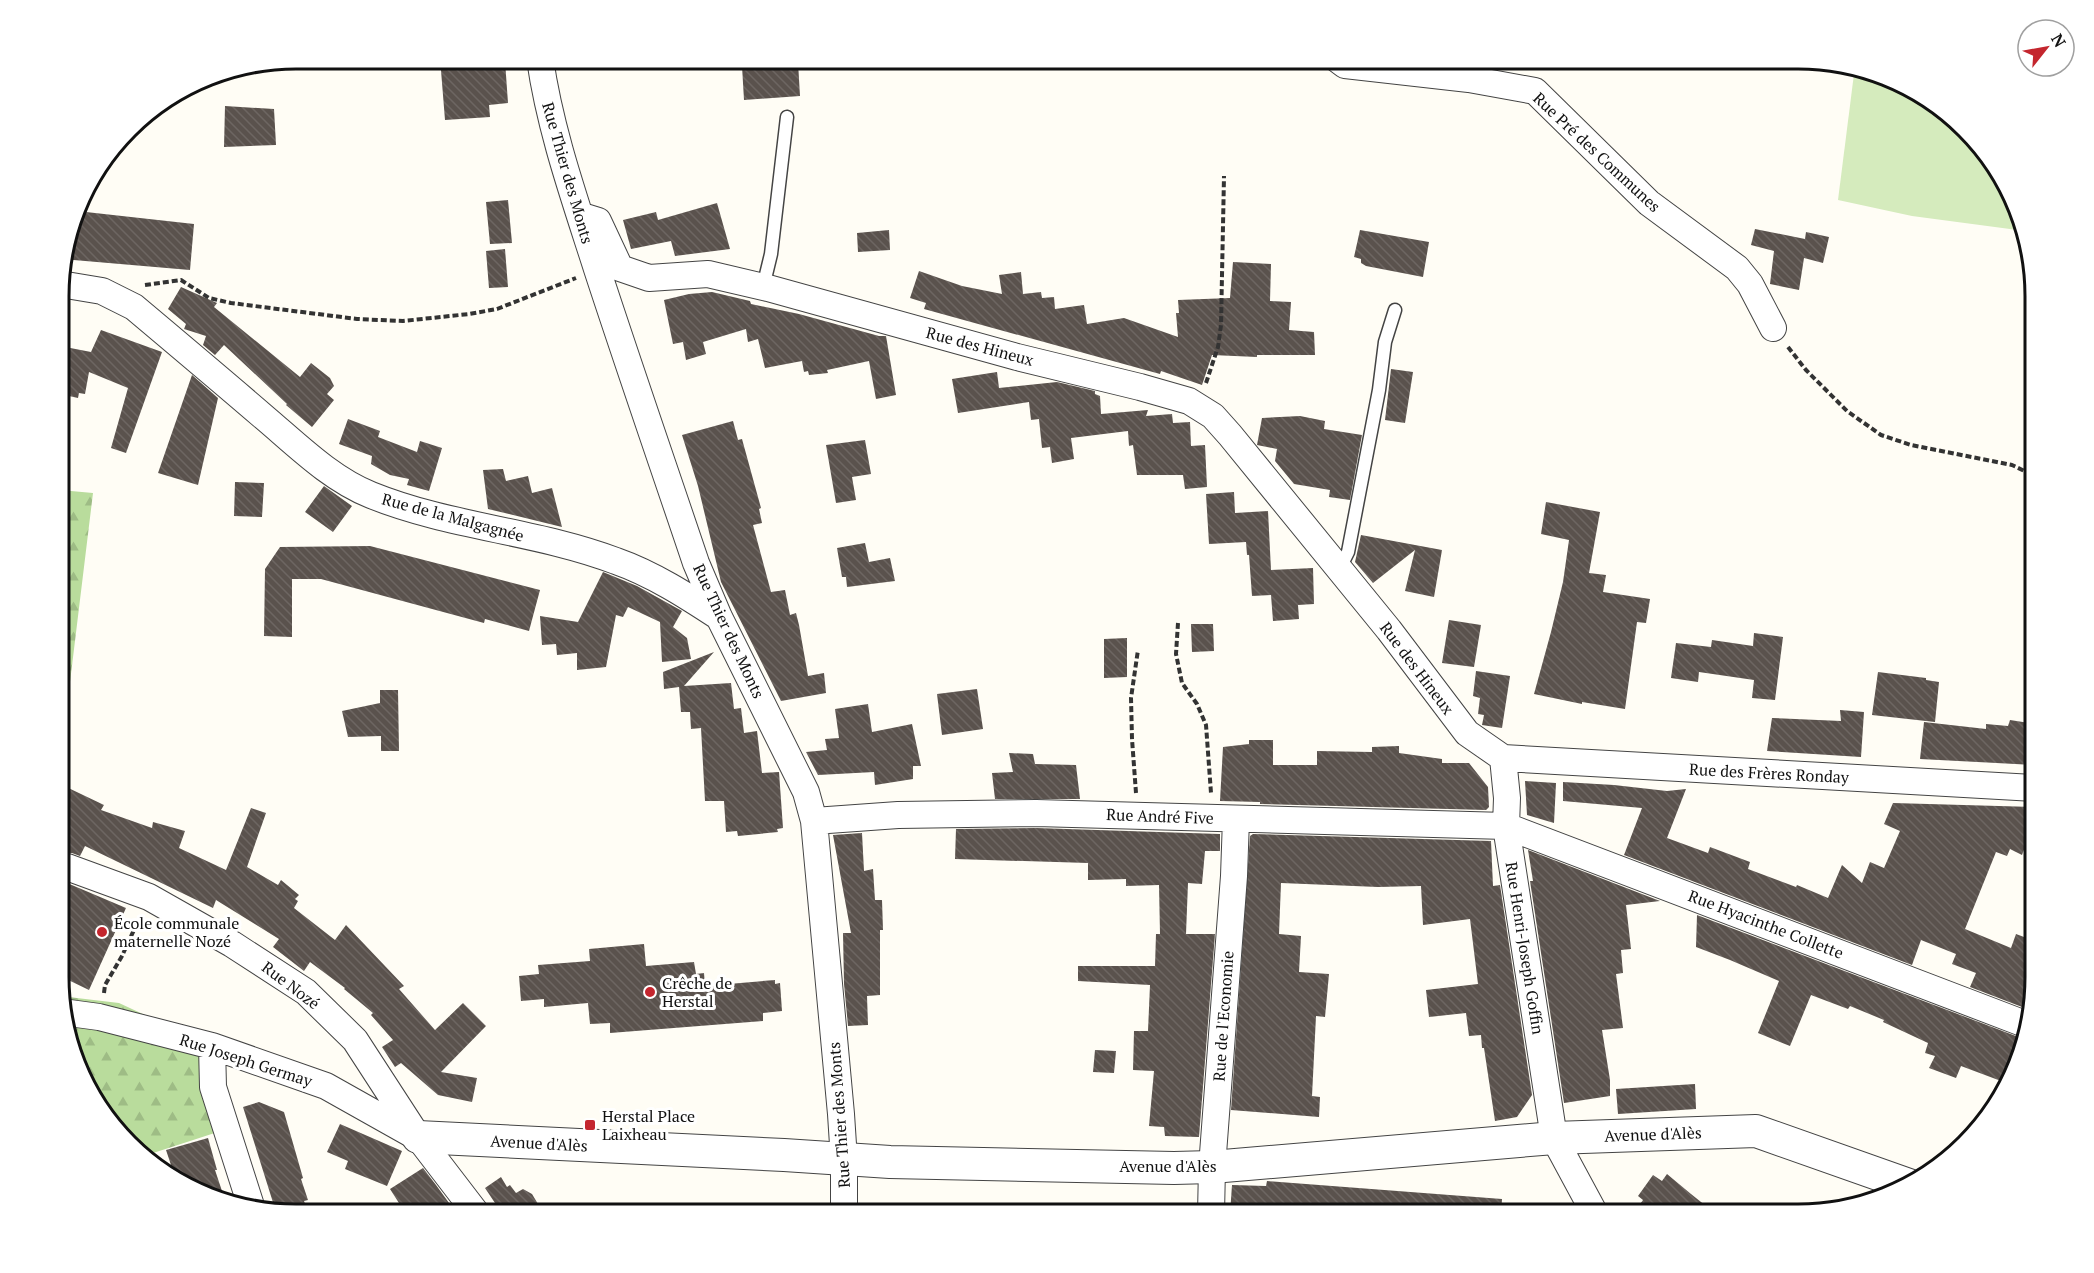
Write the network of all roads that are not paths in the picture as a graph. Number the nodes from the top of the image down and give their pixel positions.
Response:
1 (541, 69) edge
2 (1380, 69) edge
3 (787, 117) dead end
4 (580, 216) junction
5 (69, 286) edge
6 (763, 287) junction
7 (1395, 310) dead end
8 (1773, 328) road end
9 (1339, 570) junction
10 (719, 618) junction
11 (1503, 758) junction
12 (2025, 787) edge
13 (1236, 819) junction
14 (814, 820) junction
15 (1506, 826) junction
16 (69, 868) edge
17 (72, 1013) edge
18 (2021, 1022) edge
19 (212, 1046) junction
20 (418, 1137) junction
21 (1554, 1138) junction
22 (844, 1160) junction
23 (1212, 1167) junction
24 (1898, 1181) edge
25 (249, 1199) edge
26 (469, 1204) edge
27 (844, 1204) edge
28 (1211, 1204) edge
29 (1590, 1204) edge

1 - 4 street, Rue Thier des Monts
2 - 8 street, Rue Pré des Communes
3 - 6 lane
4 - 6 street, Rue des Hineux
4 - 10 street, Rue Thier des Monts
5 - 10 street, Rue de la Malgagnée
6 - 9 street, Rue des Hineux
7 - 9 lane
9 - 11 street, Rue des Hineux
10 - 14 street, Rue Thier des Monts
11 - 12 street, Rue des Frères Ronday
11 - 15 street, Rue Henri-Joseph Goffin
13 - 14 street, Rue André Five
13 - 15 street, Rue André Five
13 - 23 street, Rue de l'Economie
14 - 22 street, Rue Thier des Monts
15 - 18 street, Rue Hyacinthe Collette
15 - 21 street, Rue Henri-Joseph Goffin
16 - 20 street, Rue Nozé
17 - 19 street, Rue Joseph Germay
19 - 20 street, Rue Joseph Germay
19 - 25 street
20 - 22 street, Avenue d'Alès
20 - 26 street, Rue Nozé
21 - 23 street, Avenue d'Alès
21 - 24 street, Avenue d'Alès
21 - 29 street, Rue Henri-Joseph Goffin
22 - 23 street, Avenue d'Alès
22 - 27 street, Rue Thier des Monts
23 - 28 street, Rue de l'Economie

